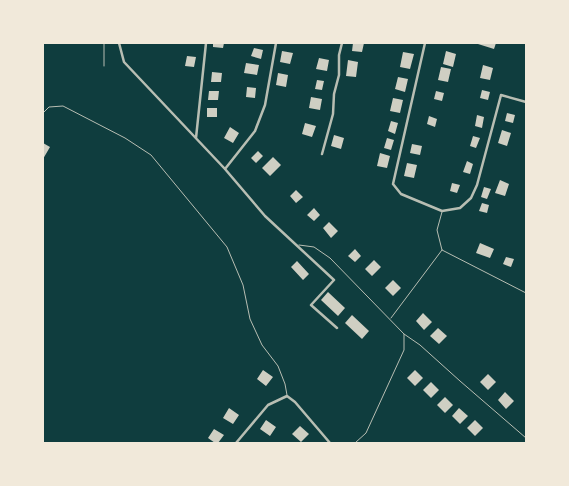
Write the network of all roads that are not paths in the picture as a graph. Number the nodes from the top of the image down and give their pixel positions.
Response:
1 (104, 43) edge
2 (119, 43) edge
3 (206, 43) edge
4 (276, 43) edge
5 (342, 43) edge
6 (425, 43) edge
7 (104, 66) dead end
8 (526, 102) edge
9 (43, 113) edge
10 (196, 138) junction
11 (322, 154) dead end
12 (225, 169) junction
13 (442, 211) junction
14 (296, 245) junction
15 (442, 250) junction
16 (526, 293) edge
17 (390, 319) junction
18 (337, 328) dead end
19 (404, 334) junction
20 (287, 396) junction
21 (526, 438) edge
22 (236, 443) edge
23 (330, 443) edge
24 (355, 443) edge

1 - 7 lane
2 - 10 street
3 - 10 street
4 - 12 street
5 - 11 street
6 - 13 street
8 - 13 street
9 - 20 lane
10 - 12 street
12 - 14 street
13 - 15 lane
14 - 17 lane
14 - 18 street
15 - 16 lane
15 - 17 lane
17 - 19 lane
19 - 21 lane
19 - 24 lane
20 - 22 street
20 - 23 street

